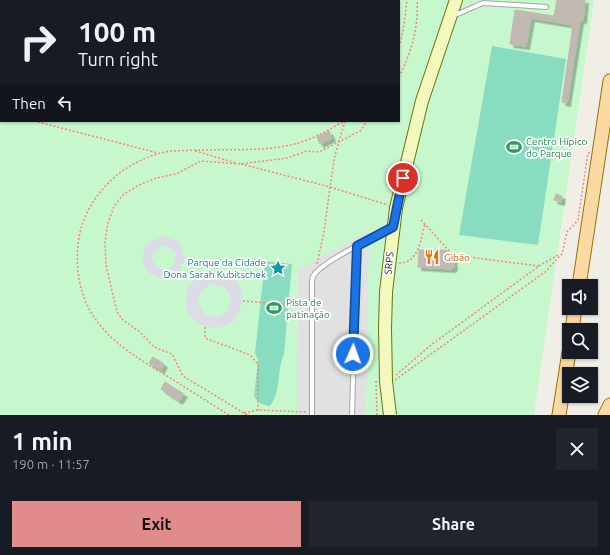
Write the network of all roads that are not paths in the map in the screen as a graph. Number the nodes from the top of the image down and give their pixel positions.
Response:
1 (456, 0) edge
2 (481, 1) edge
3 (546, 7) dead end
4 (451, 16) junction
5 (610, 81) edge
6 (393, 227) junction
7 (357, 246) junction
8 (580, 279) edge
9 (568, 359) edge
10 (610, 405) edge
11 (312, 414) edge
12 (352, 415) edge
13 (390, 415) edge
14 (559, 415) edge
15 (605, 415) edge

1 - 4 main road, SRPS
2 - 3 lane
2 - 4 lane
4 - 6 main road, SRPS
5 - 8 main road
6 - 7 lane
6 - 13 main road, SRPS
7 - 11 lane
7 - 12 lane
9 - 14 main road
10 - 15 main road

